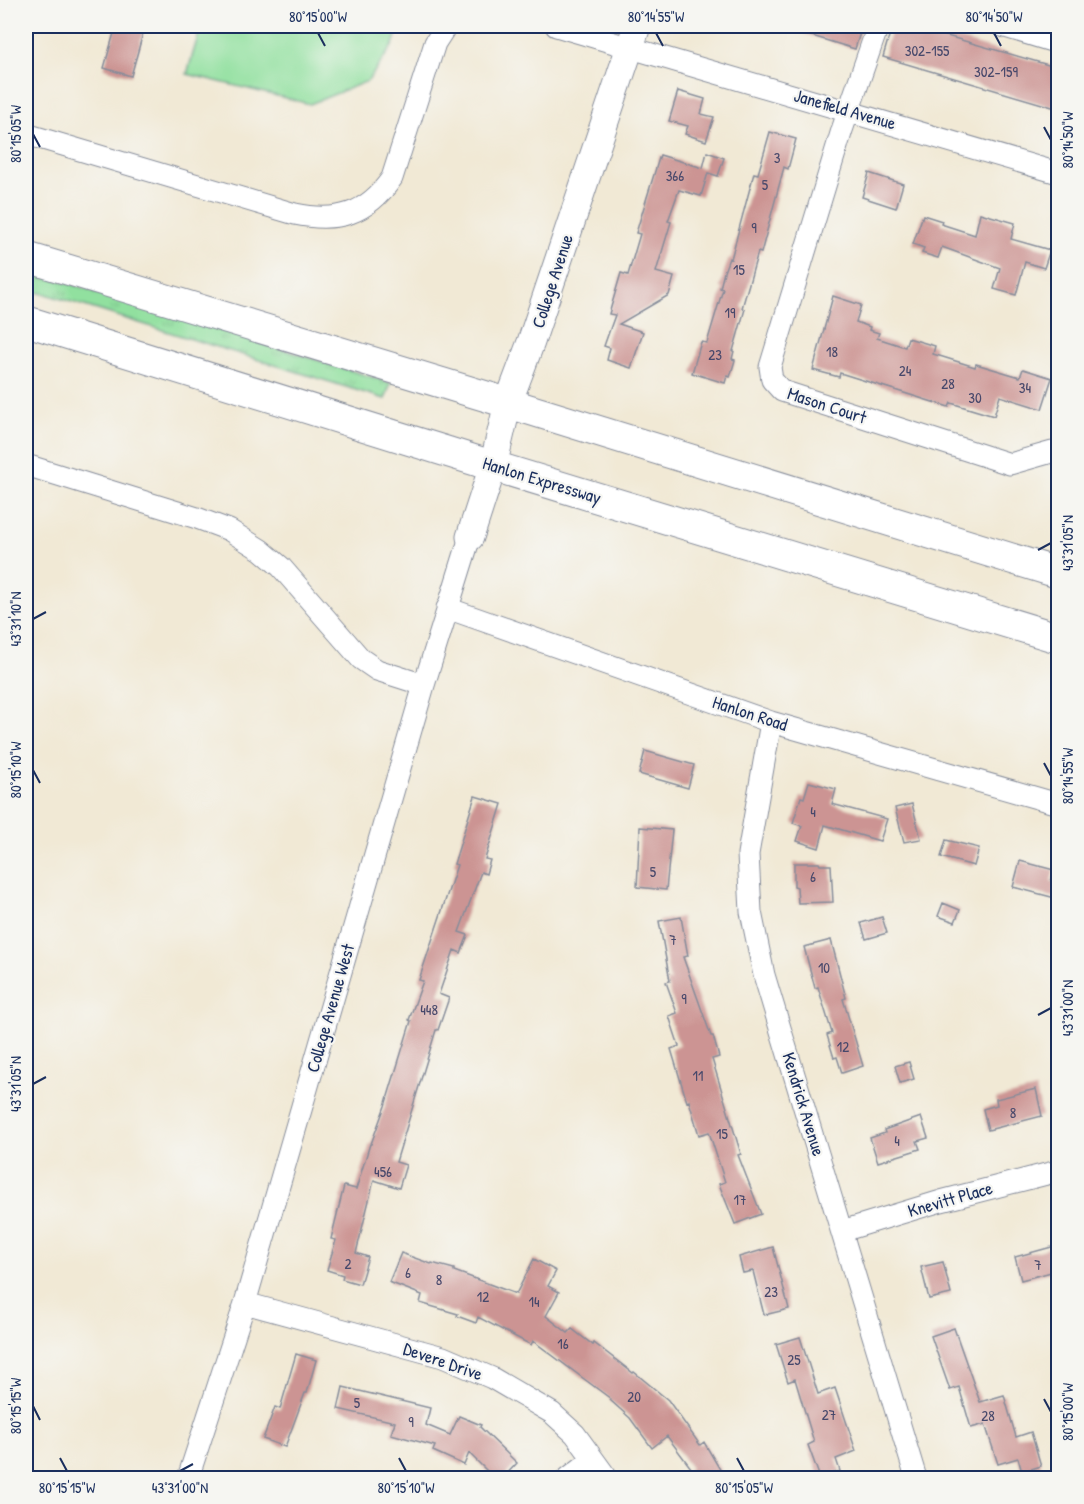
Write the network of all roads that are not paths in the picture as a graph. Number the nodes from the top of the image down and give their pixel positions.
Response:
1 (446, 26) edge
2 (556, 26) edge
3 (878, 26) edge
4 (1002, 26) edge
5 (634, 36) edge
6 (1059, 43) edge
7 (848, 110) junction
8 (26, 134) edge
9 (1059, 173) edge
10 (26, 257) edge
11 (26, 321) edge
12 (508, 403) junction
13 (1052, 452) dead end
14 (26, 465) edge
15 (494, 466) junction
16 (470, 537) joint
17 (1059, 573) edge
18 (447, 608) junction
19 (1059, 638) edge
20 (424, 685) junction
21 (771, 722) junction
22 (1059, 804) edge
23 (1059, 1171) edge
24 (842, 1231) junction
25 (245, 1303) junction
26 (593, 1459) junction
27 (188, 1479) edge
28 (568, 1479) edge
29 (607, 1479) edge
30 (916, 1479) edge

1 - 8 street
2 - 5 street, Janefield Avenue
3 - 7 street, Mason Court
4 - 6 street
5 - 7 street, Janefield Avenue
5 - 12 main road, College Avenue
7 - 9 street, Janefield Avenue
7 - 13 street, Mason Court
10 - 12 highway
11 - 15 highway, Hanlon Expressway
12 - 15 main road, College Avenue
12 - 17 highway
14 - 20 street
15 - 16 main road, College Avenue
15 - 19 highway, Hanlon Expressway
16 - 18 street, College Avenue West
18 - 20 street, College Avenue West
18 - 21 street, Hanlon Road
20 - 25 street, College Avenue West
21 - 22 street, Hanlon Road
21 - 24 street, Kendrick Avenue
23 - 24 street, Knevitt Place
24 - 30 street, Kendrick Avenue
25 - 26 street, Devere Drive
25 - 27 street, College Avenue West
26 - 28 street
26 - 29 street, Devere Drive

